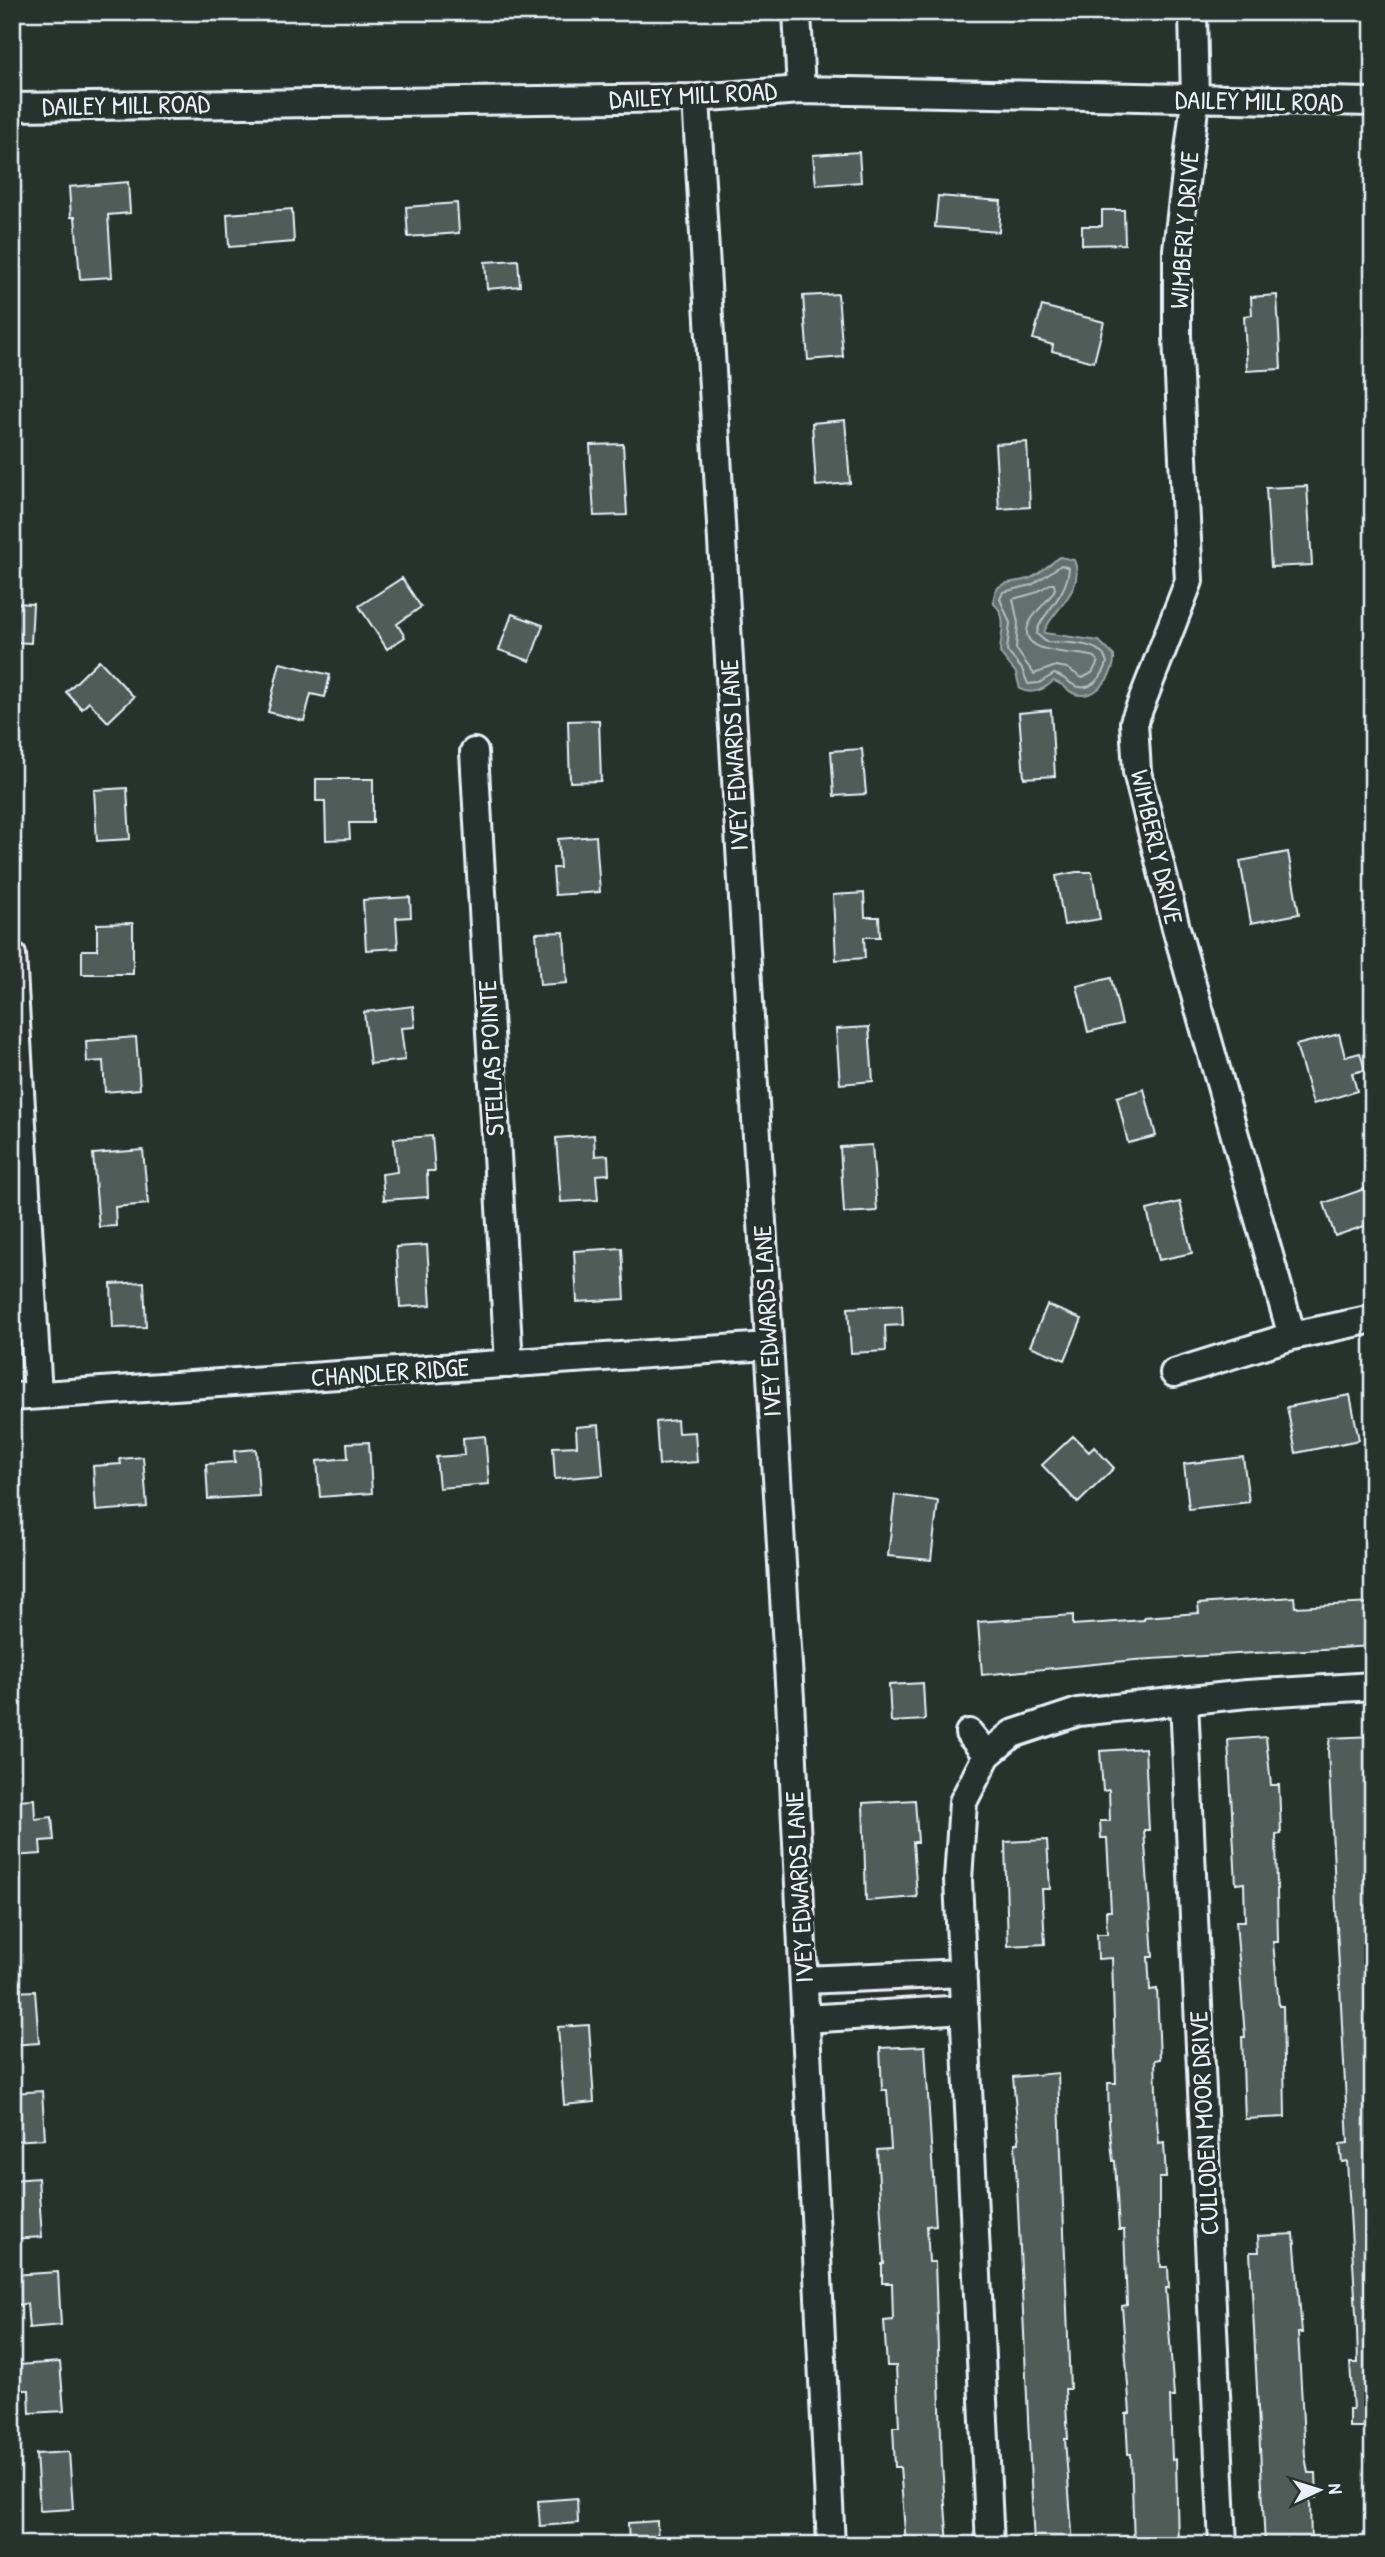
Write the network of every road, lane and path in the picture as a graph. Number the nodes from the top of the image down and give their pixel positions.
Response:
1 (797, 12) edge
2 (1193, 12) edge
3 (801, 90) junction
4 (696, 98) junction
5 (1195, 101) junction
6 (1373, 103) edge
7 (12, 107) edge
8 (474, 752) dead end
9 (12, 955) edge
10 (1373, 1319) edge
11 (1292, 1336) junction
12 (768, 1346) junction
13 (509, 1364) junction
14 (1174, 1373) dead end
15 (25, 1396) edge
16 (1373, 1686) edge
17 (1184, 1701) junction
18 (969, 1733) dead end
19 (987, 1755) junction
20 (963, 1973) junction
21 (804, 1980) junction
22 (965, 2009) junction
23 (806, 2019) junction
24 (831, 2545) edge
25 (990, 2545) edge
26 (1223, 2545) edge

1 - 3 street
2 - 5 street, WIMBERLY DRIVE
3 - 4 street, DAILEY MILL ROAD
3 - 5 street, DAILEY MILL ROAD
4 - 7 street, DAILEY MILL ROAD
4 - 12 street, IVEY EDWARDS LANE
5 - 6 street, DAILEY MILL ROAD
5 - 11 street, WIMBERLY DRIVE
8 - 13 street, STELLAS POINTE
9 - 15 street
10 - 11 street
11 - 14 street
12 - 13 street, CHANDLER RIDGE
12 - 21 street, IVEY EDWARDS LANE
13 - 15 street, CHANDLER RIDGE
16 - 17 street
17 - 19 street
17 - 26 street, CULLODEN MOOR DRIVE
18 - 19 street
19 - 20 street
20 - 21 street
20 - 22 street
21 - 23 street, IVEY EDWARDS LANE
22 - 23 street
22 - 25 street
23 - 24 street, IVEY EDWARDS LANE

